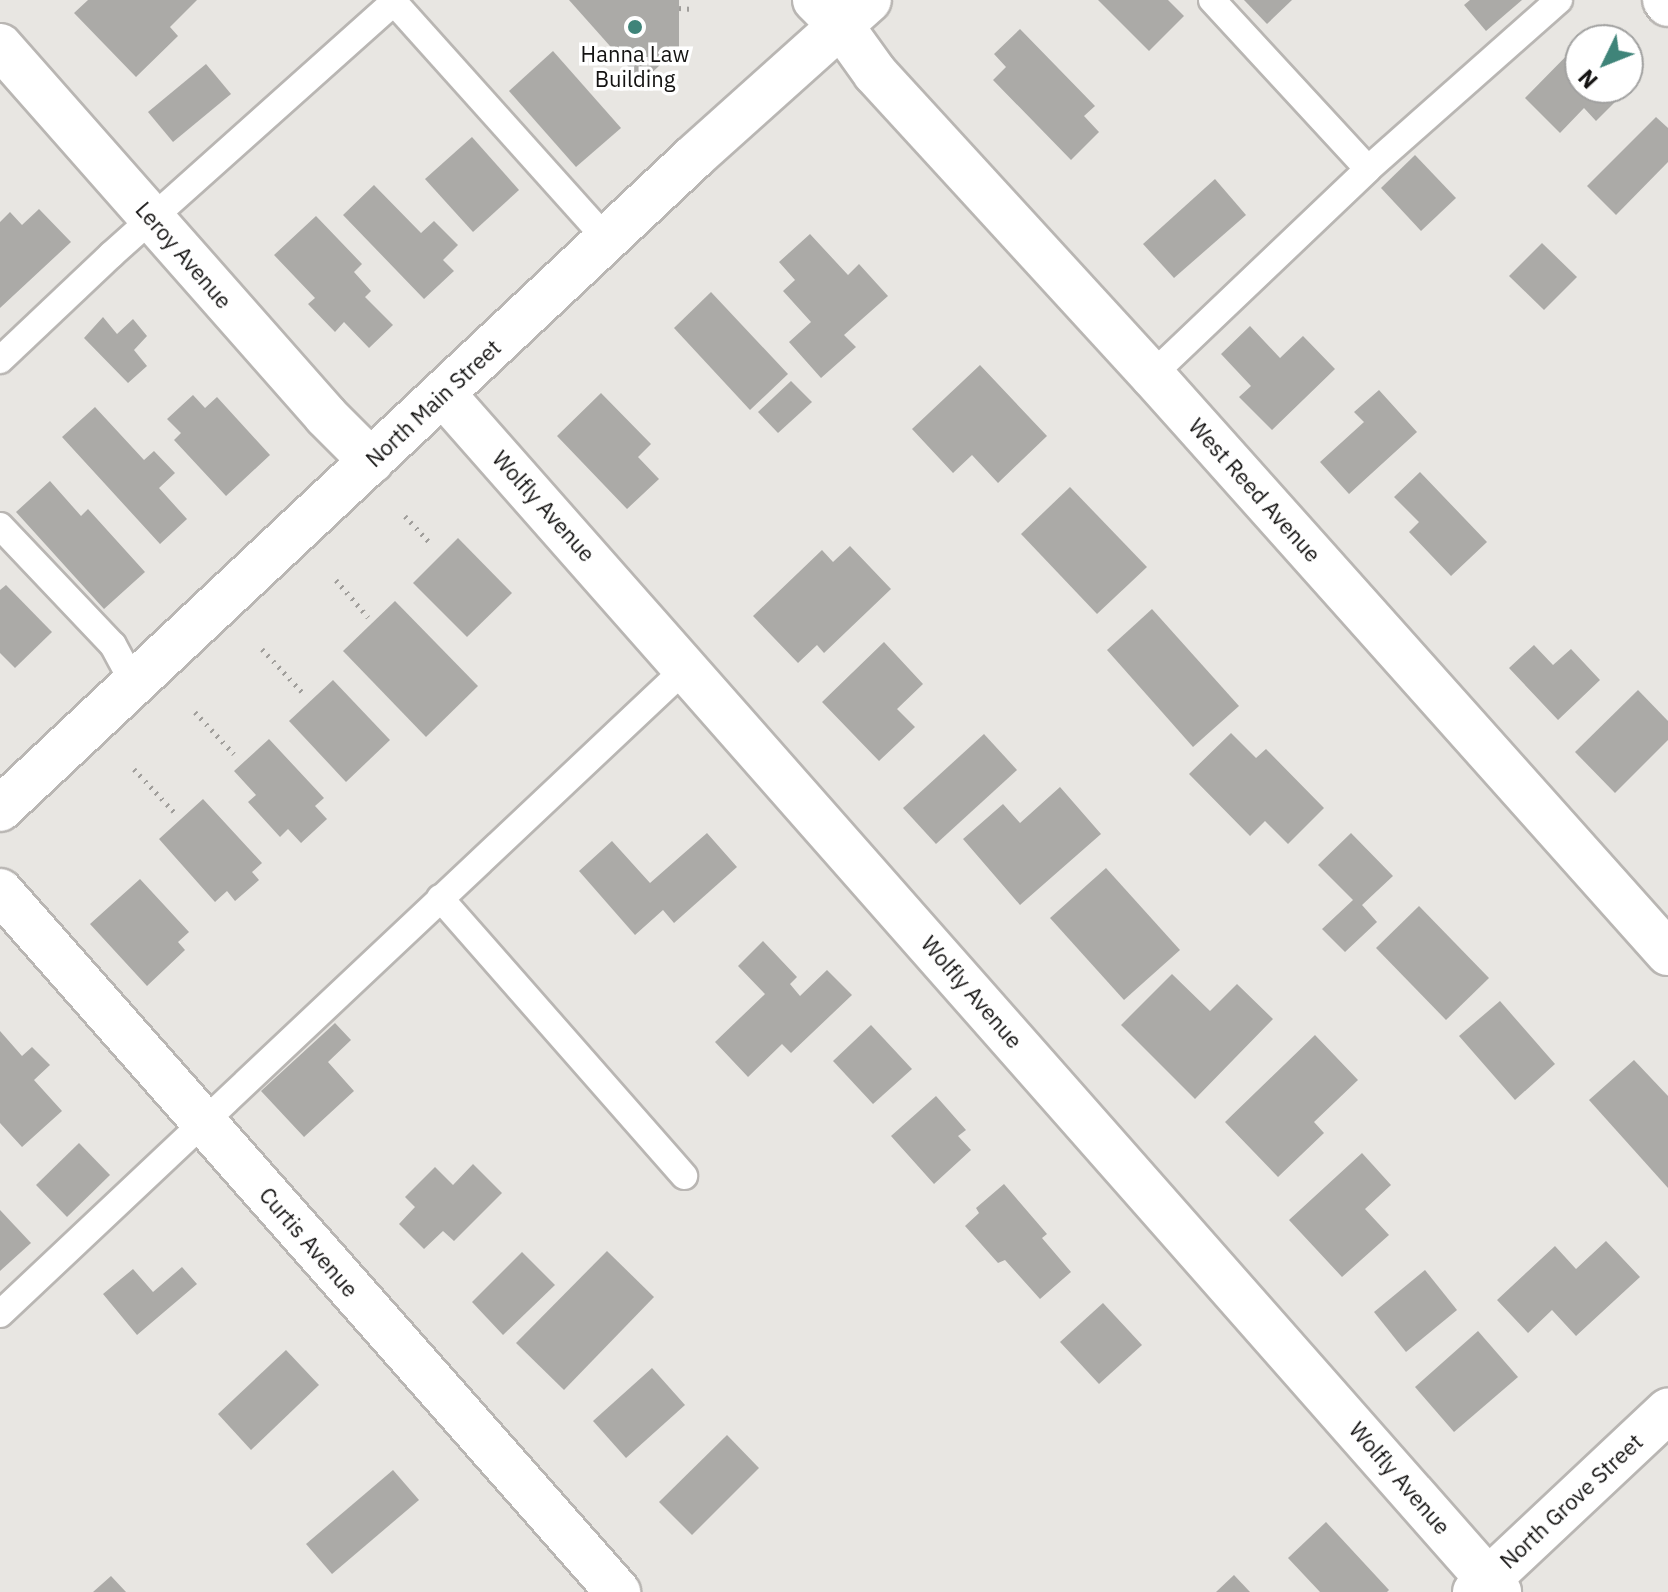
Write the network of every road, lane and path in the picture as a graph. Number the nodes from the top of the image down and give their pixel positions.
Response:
1 (1212, 0) edge
2 (1559, 0) edge
3 (393, 1) edge
4 (679, 8) dead end
5 (692, 9) dead end
6 (842, 9) edge
7 (0, 46) edge
8 (1368, 169) junction
9 (152, 218) junction
10 (607, 240) junction
11 (0, 360) edge
12 (1152, 375) junction
13 (443, 394) junction
14 (371, 461) junction
15 (405, 516) dead end
16 (0, 526) edge
17 (429, 542) dead end
18 (336, 580) dead end
19 (368, 617) dead end
20 (262, 649) dead end
21 (687, 667) junction
22 (134, 684) junction
23 (303, 693) dead end
24 (195, 712) dead end
25 (234, 754) dead end
26 (134, 769) dead end
27 (0, 809) edge
28 (175, 813) dead end
29 (0, 891) edge
30 (440, 898) junction
31 (1668, 953) edge
32 (202, 1120) junction
33 (684, 1176) dead end
34 (0, 1314) edge
35 (1668, 1411) edge
36 (1488, 1588) edge
37 (618, 1592) edge

1 - 8 lane
2 - 8 lane
3 - 9 lane
3 - 10 lane
4 - 5 path
6 - 10 street, North Main Street
6 - 12 street, West Reed Avenue
7 - 9 street, Leroy Avenue
8 - 12 lane
9 - 11 lane
9 - 14 street, Leroy Avenue
10 - 13 street, North Main Street
12 - 31 street, West Reed Avenue
13 - 14 street, North Main Street
13 - 21 street, Wolfly Avenue
14 - 22 street, North Main Street
15 - 17 path
16 - 22 lane
18 - 19 path
20 - 23 path
21 - 30 lane
21 - 36 street, Wolfly Avenue
22 - 27 street, North Main Street
24 - 25 path
26 - 28 path
29 - 32 street, Curtis Avenue
30 - 32 lane
30 - 33 lane
32 - 34 lane
32 - 37 street, Curtis Avenue
35 - 36 street, North Grove Street

